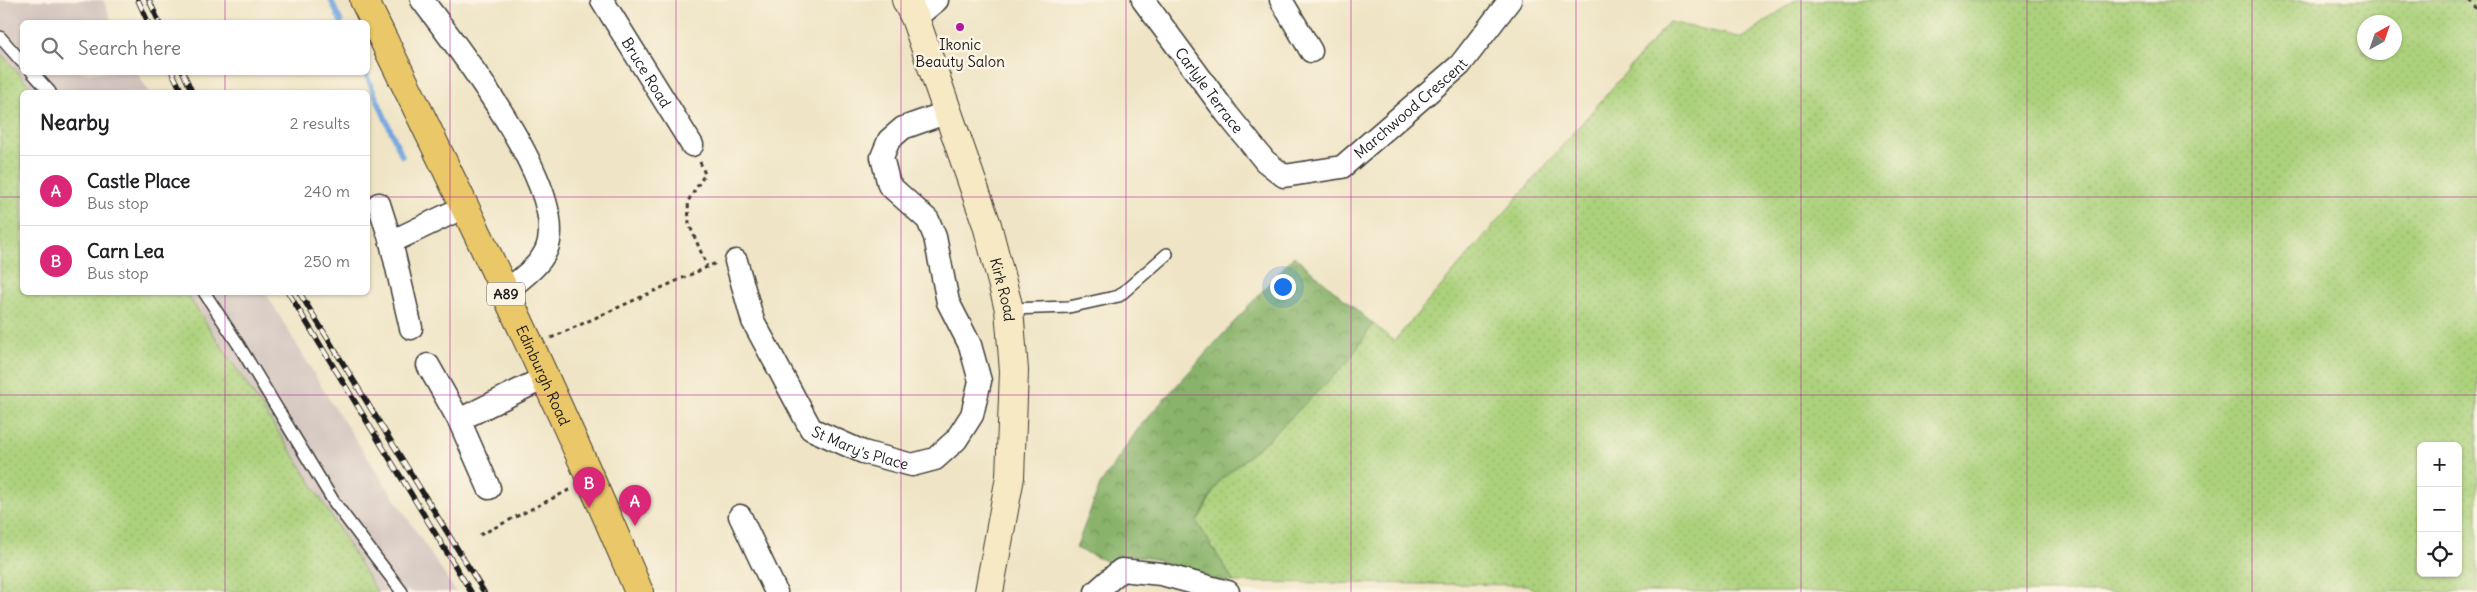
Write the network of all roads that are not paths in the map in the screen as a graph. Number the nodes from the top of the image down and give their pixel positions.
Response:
1 (364, 0) edge
2 (422, 0) edge
3 (602, 0) edge
4 (937, 0) edge
5 (1143, 0) edge
6 (1281, 0) edge
7 (1510, 0) edge
8 (910, 9) edge
9 (0, 37) edge
10 (1311, 51) dead end
11 (20, 60) edge
12 (35, 75) edge
13 (48, 90) edge
14 (948, 112) junction
15 (692, 145) road end
16 (1284, 176) joint
17 (379, 204) dead end
18 (466, 206) junction
19 (391, 242) junction
20 (1167, 254) dead end
21 (736, 261) dead end
22 (505, 292) junction
23 (206, 295) edge
24 (1009, 308) junction
25 (411, 328) dead end
26 (428, 365) dead end
27 (544, 378) junction
28 (459, 420) junction
29 (489, 488) dead end
30 (740, 516) dead end
31 (402, 592) edge
32 (639, 592) edge
33 (776, 592) edge
34 (989, 592) edge
35 (1096, 592) edge
36 (1228, 592) edge

1 - 18 main road, Edinburgh Road / A89
2 - 22 street
3 - 15 street, Bruce Road
4 - 8 street
5 - 16 street, Carlyle Terrace
6 - 10 street
7 - 16 street, Marchwood Crescent
8 - 14 main road, Kirk Road
9 - 11 lane
12 - 13 lane
14 - 21 street, St Mary's Place
14 - 24 main road, Kirk Road
17 - 19 street
18 - 19 street
18 - 22 main road, Edinburgh Road / A89
19 - 25 street
20 - 24 lane
22 - 27 main road, Edinburgh Road / A89
23 - 31 lane
24 - 34 main road, Kirk Road
26 - 28 street
27 - 28 street
27 - 32 main road, Edinburgh Road / A89
28 - 29 street
30 - 33 street
35 - 36 street

